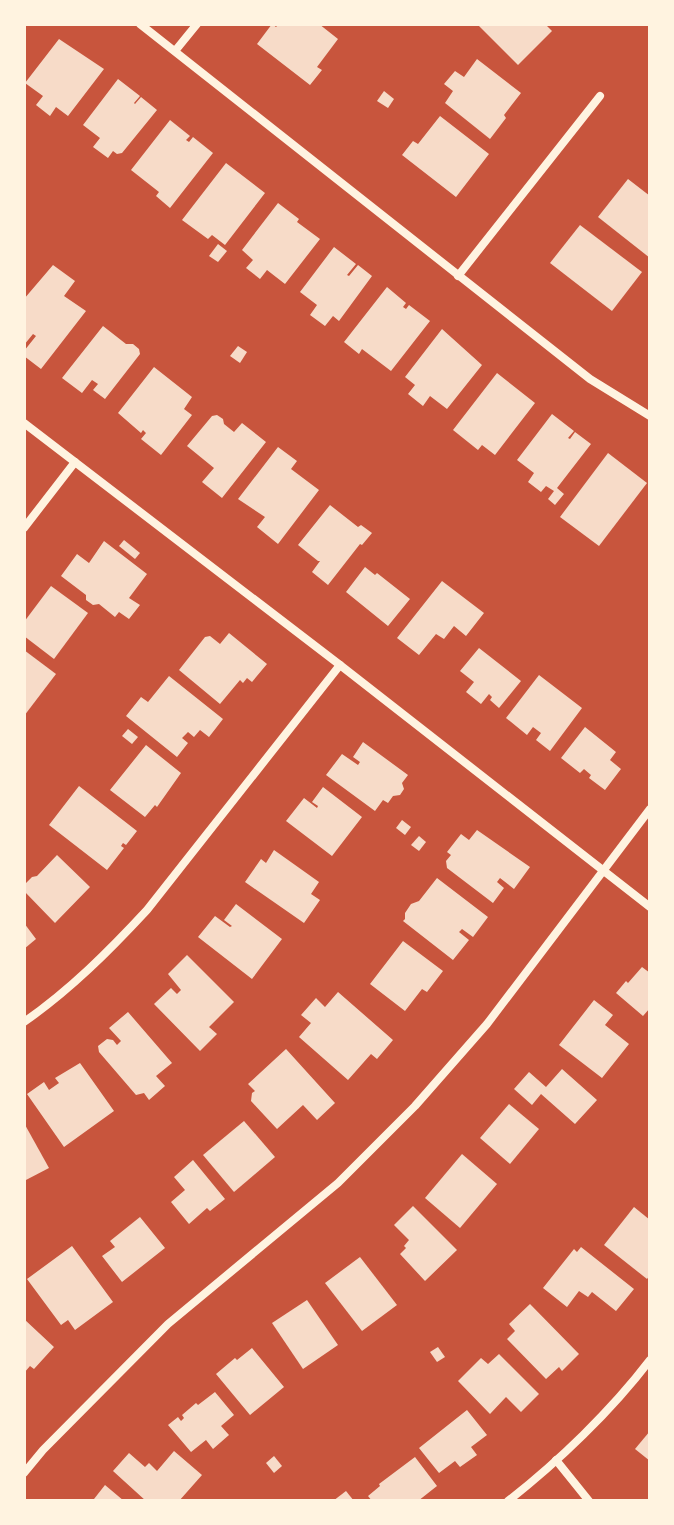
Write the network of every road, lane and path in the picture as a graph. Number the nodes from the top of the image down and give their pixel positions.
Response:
1 (140, 24) edge
2 (197, 24) edge
3 (175, 51) junction
4 (600, 96) dead end
5 (458, 276) junction
6 (650, 416) edge
7 (24, 423) edge
8 (75, 462) junction
9 (24, 528) edge
10 (340, 665) junction
11 (650, 809) edge
12 (604, 870) junction
13 (650, 907) edge
14 (24, 1022) edge
15 (650, 1360) edge
16 (556, 1460) junction
17 (24, 1473) edge
18 (508, 1501) edge
19 (589, 1501) edge

1 - 3 street
2 - 3 street
3 - 5 street
4 - 5 street
5 - 6 street
7 - 8 street
8 - 9 street
8 - 10 street
10 - 12 street
10 - 14 street
11 - 12 street
12 - 13 street
12 - 17 street
15 - 16 street
16 - 18 street
16 - 19 street

